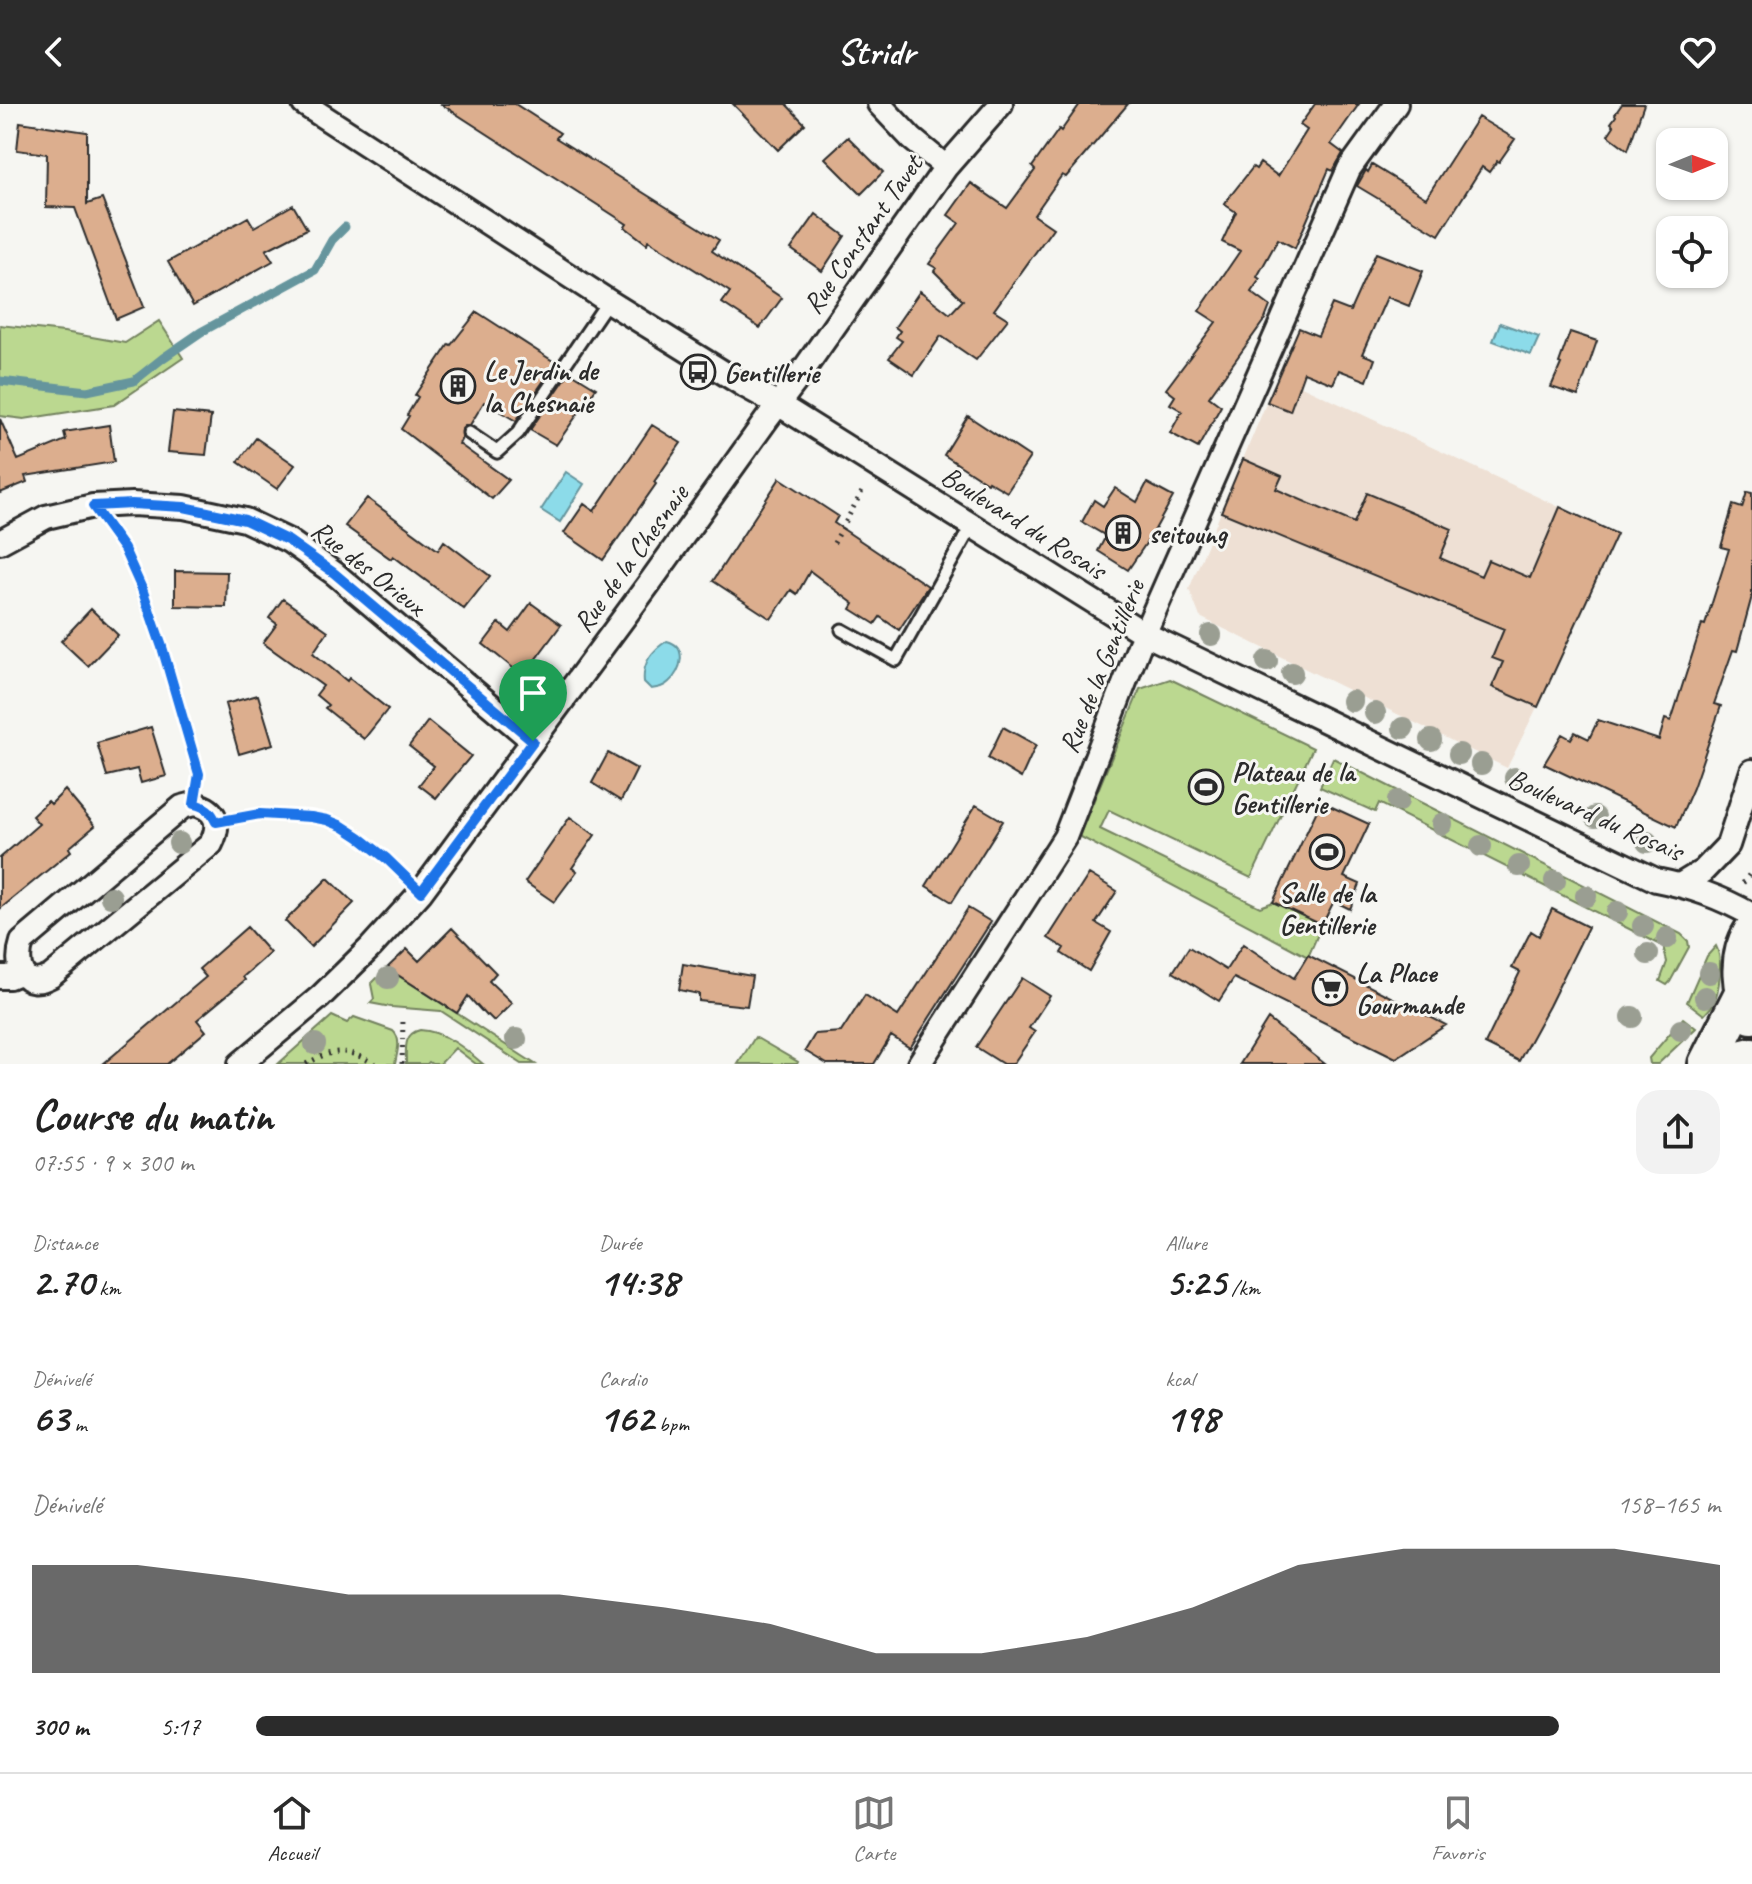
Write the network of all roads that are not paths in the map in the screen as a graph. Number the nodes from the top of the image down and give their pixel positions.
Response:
1 (304, 104) edge
2 (879, 104) edge
3 (1001, 104) edge
4 (1396, 104) edge
5 (946, 167) junction
6 (608, 301) junction
7 (778, 404) junction
8 (469, 433) dead end
9 (972, 525) junction
10 (0, 542) edge
11 (842, 630) dead end
12 (1145, 634) junction
13 (533, 741) junction
14 (1752, 771) edge
15 (1680, 885) junction
16 (1752, 915) edge
17 (1752, 932) edge
18 (11, 975) edge
19 (1748, 1004) edge
20 (1752, 1056) edge
21 (240, 1064) edge
22 (919, 1064) edge
23 (1707, 1064) edge
24 (1719, 1064) edge

1 - 6 street, Boulevard du Rosais
2 - 5 street
3 - 5 street, Rue Constant Tavet
4 - 12 street, Rue de la Gentillerie
5 - 7 street, Rue Constant Tavet
6 - 7 street, Boulevard du Rosais
6 - 8 lane
7 - 9 street, Boulevard du Rosais
7 - 13 street, Rue de la Chesnaie
9 - 11 lane
9 - 12 street, Boulevard du Rosais
10 - 13 street, Rue des Orieux
12 - 15 street, Boulevard du Rosais
12 - 22 street, Rue de la Gentillerie
13 - 21 street, Rue de la Chesnaie
14 - 15 street
15 - 16 street, Boulevard du Rosais
17 - 19 main road
18 - 18 street
19 - 23 main road
20 - 24 main road

